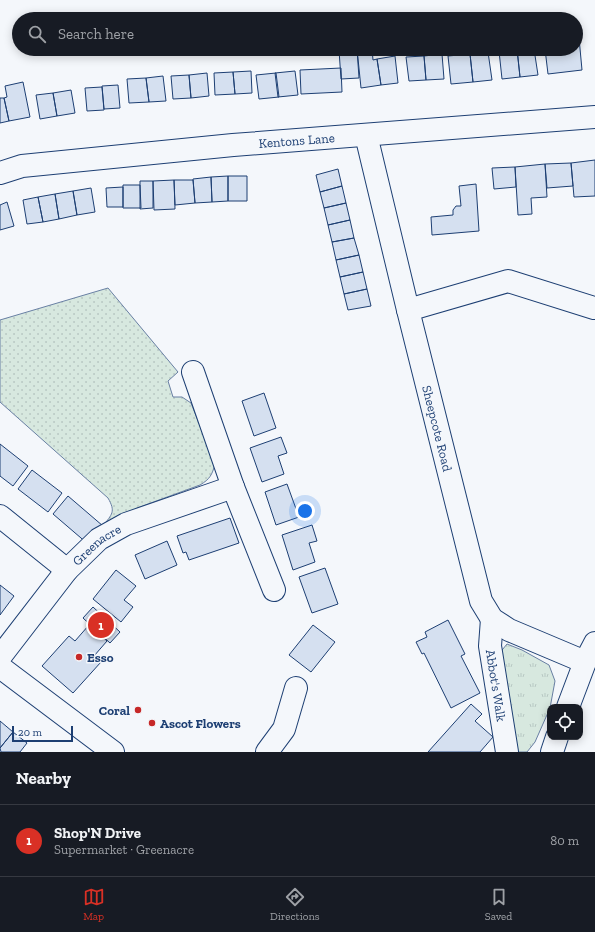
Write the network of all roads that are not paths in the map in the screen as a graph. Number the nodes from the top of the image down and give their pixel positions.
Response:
1 (595, 117) edge
2 (366, 136) junction
3 (0, 173) edge
4 (594, 308) dead end
5 (408, 310) junction
6 (193, 372) dead end
7 (233, 488) junction
8 (0, 516) edge
9 (67, 570) junction
10 (274, 590) dead end
11 (492, 619) junction
12 (595, 643) edge
13 (0, 657) edge
14 (585, 662) junction
15 (0, 667) edge
16 (296, 688) dead end
17 (569, 704) edge
18 (556, 740) edge
19 (113, 752) edge
20 (267, 752) edge
21 (507, 752) edge
22 (552, 752) edge

1 - 2 street, Kentons Lane
2 - 3 street, Kentons Lane
2 - 5 street, Sheepcote Road
4 - 5 street
5 - 11 street, Sheepcote Road
6 - 7 street
7 - 9 street, Greenacre
7 - 10 street
8 - 9 street
9 - 13 street, Greenacre
11 - 14 street, Sheepcote Road
11 - 21 street, Abbot's Walk
12 - 14 street
14 - 17 street
15 - 19 street
16 - 20 street
18 - 22 street

